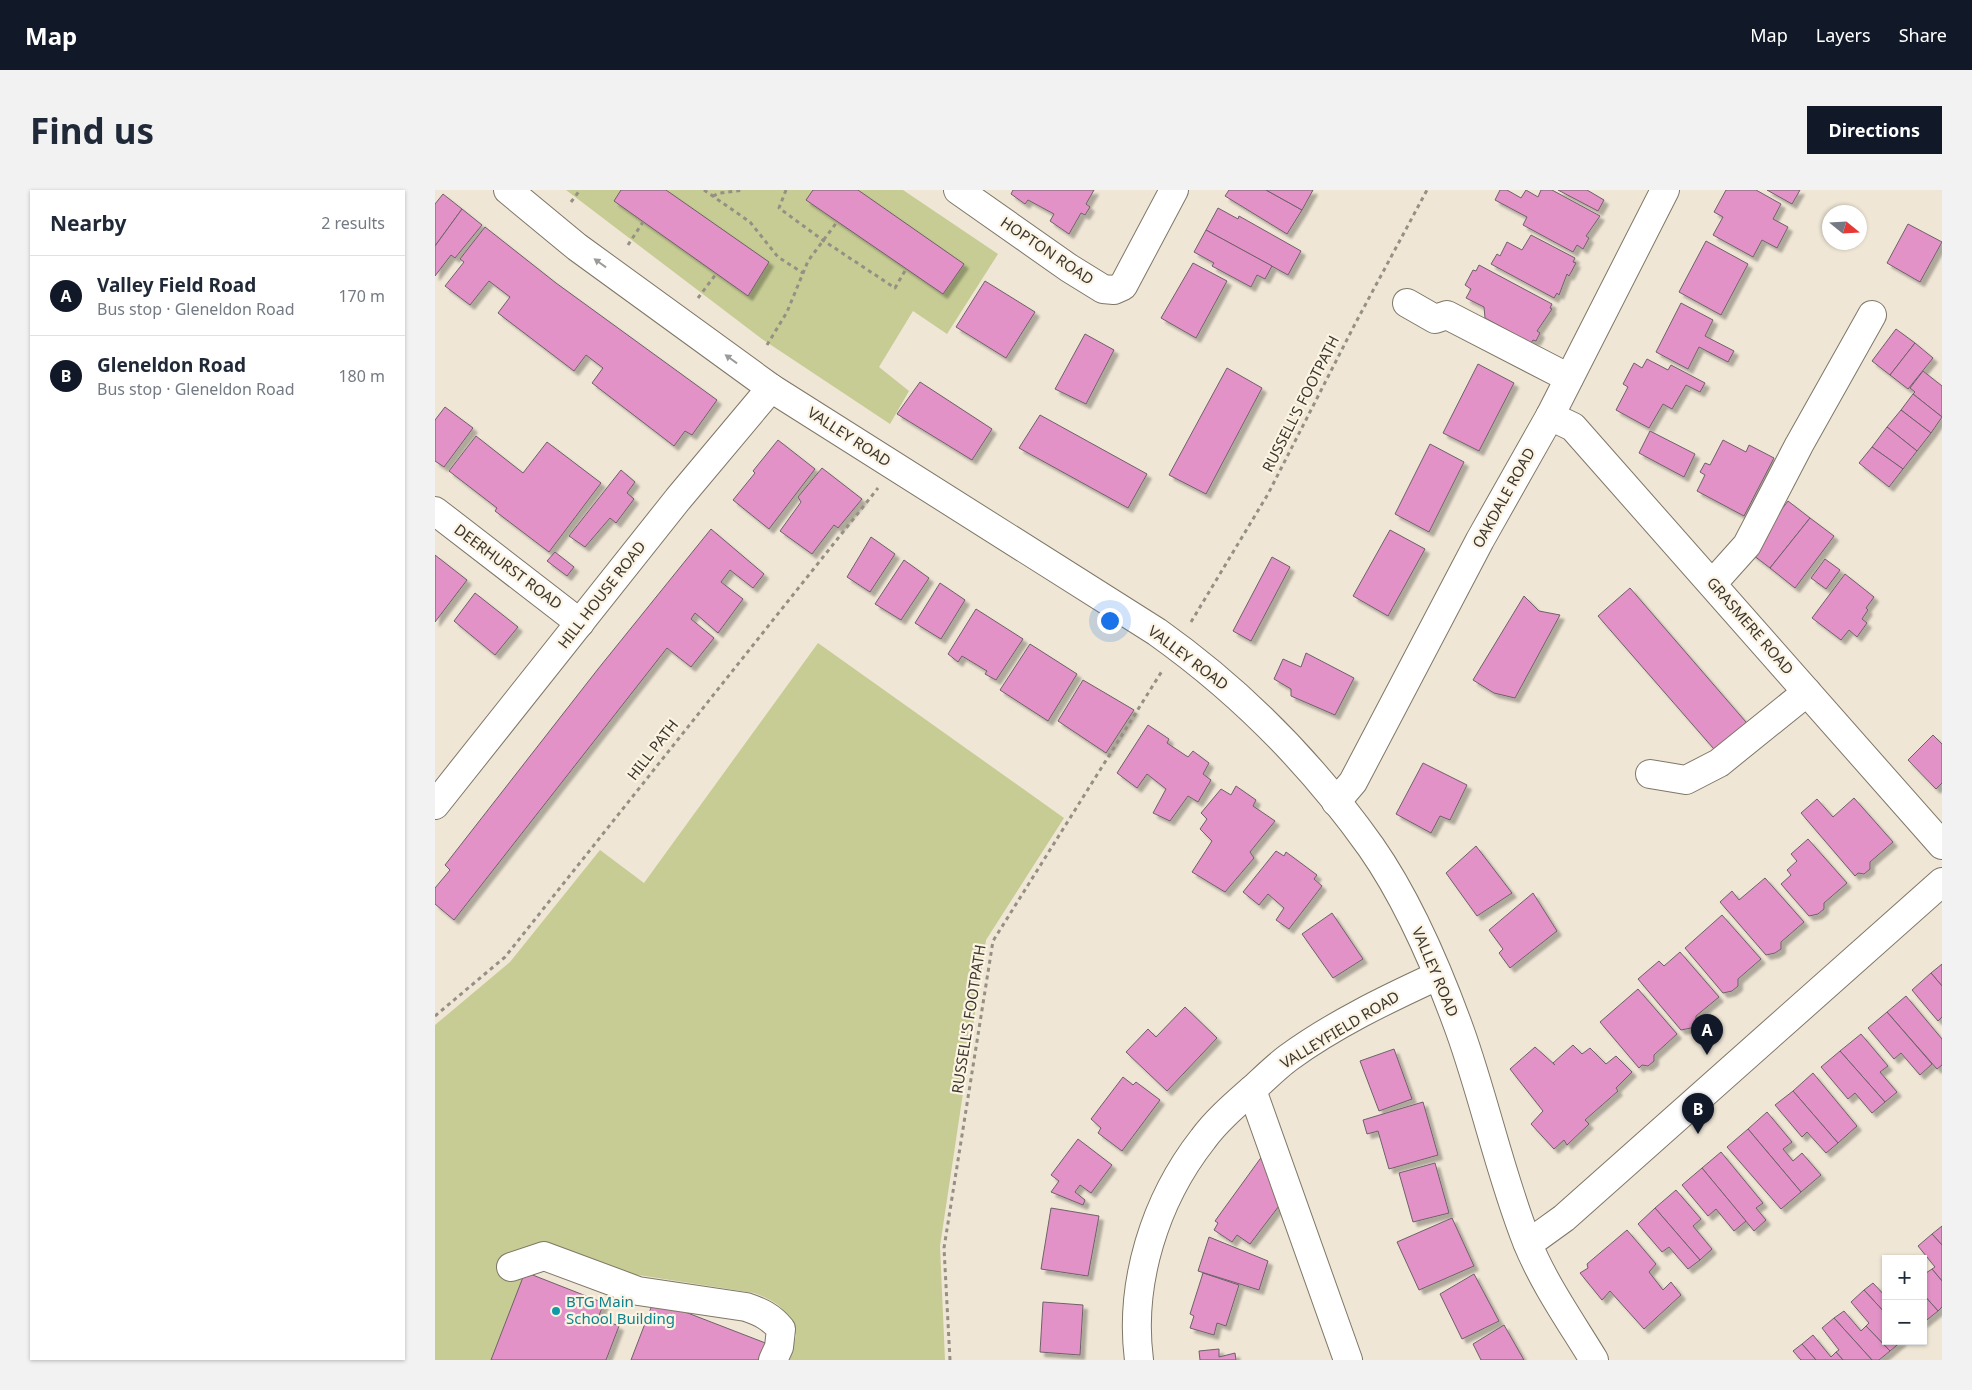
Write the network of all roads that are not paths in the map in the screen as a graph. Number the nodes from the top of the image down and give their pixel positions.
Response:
1 (508, 190) edge
2 (958, 190) edge
3 (1174, 190) edge
4 (1665, 190) edge
5 (1407, 303) dead end
6 (1872, 315) dead end
7 (1569, 378) junction
8 (771, 388) junction
9 (1550, 416) junction
10 (435, 511) edge
11 (1713, 583) junction
12 (580, 624) junction
13 (1807, 692) junction
14 (1650, 774) dead end
15 (1336, 802) junction
16 (435, 805) edge
17 (1942, 845) edge
18 (1942, 882) edge
19 (1437, 976) junction
20 (1252, 1090) junction
21 (1528, 1244) junction
22 (511, 1267) dead end
23 (773, 1360) edge
24 (1139, 1360) edge
25 (1348, 1360) edge
26 (1594, 1360) edge

8 -> 1 street, VALLEY ROAD
2 - 3 street, HOPTON ROAD
4 - 7 street, OAKDALE ROAD
5 - 7 street
6 - 11 street
7 - 9 street, OAKDALE ROAD
8 - 12 street, HILL HOUSE ROAD
8 - 15 street, VALLEY ROAD
9 - 11 street, GRASMERE ROAD
9 - 15 street, OAKDALE ROAD
10 - 12 street, DEERHURST ROAD
11 - 13 street, GRASMERE ROAD
12 - 16 street, HILL HOUSE ROAD
13 - 14 street
13 - 17 street, GRASMERE ROAD
15 - 19 street, VALLEY ROAD
18 - 21 street
19 - 20 street, VALLEYFIELD ROAD
19 - 21 street, VALLEY ROAD
20 - 24 street, VALLEYFIELD ROAD
20 - 25 street
21 - 26 street, VALLEY ROAD
22 - 23 street

